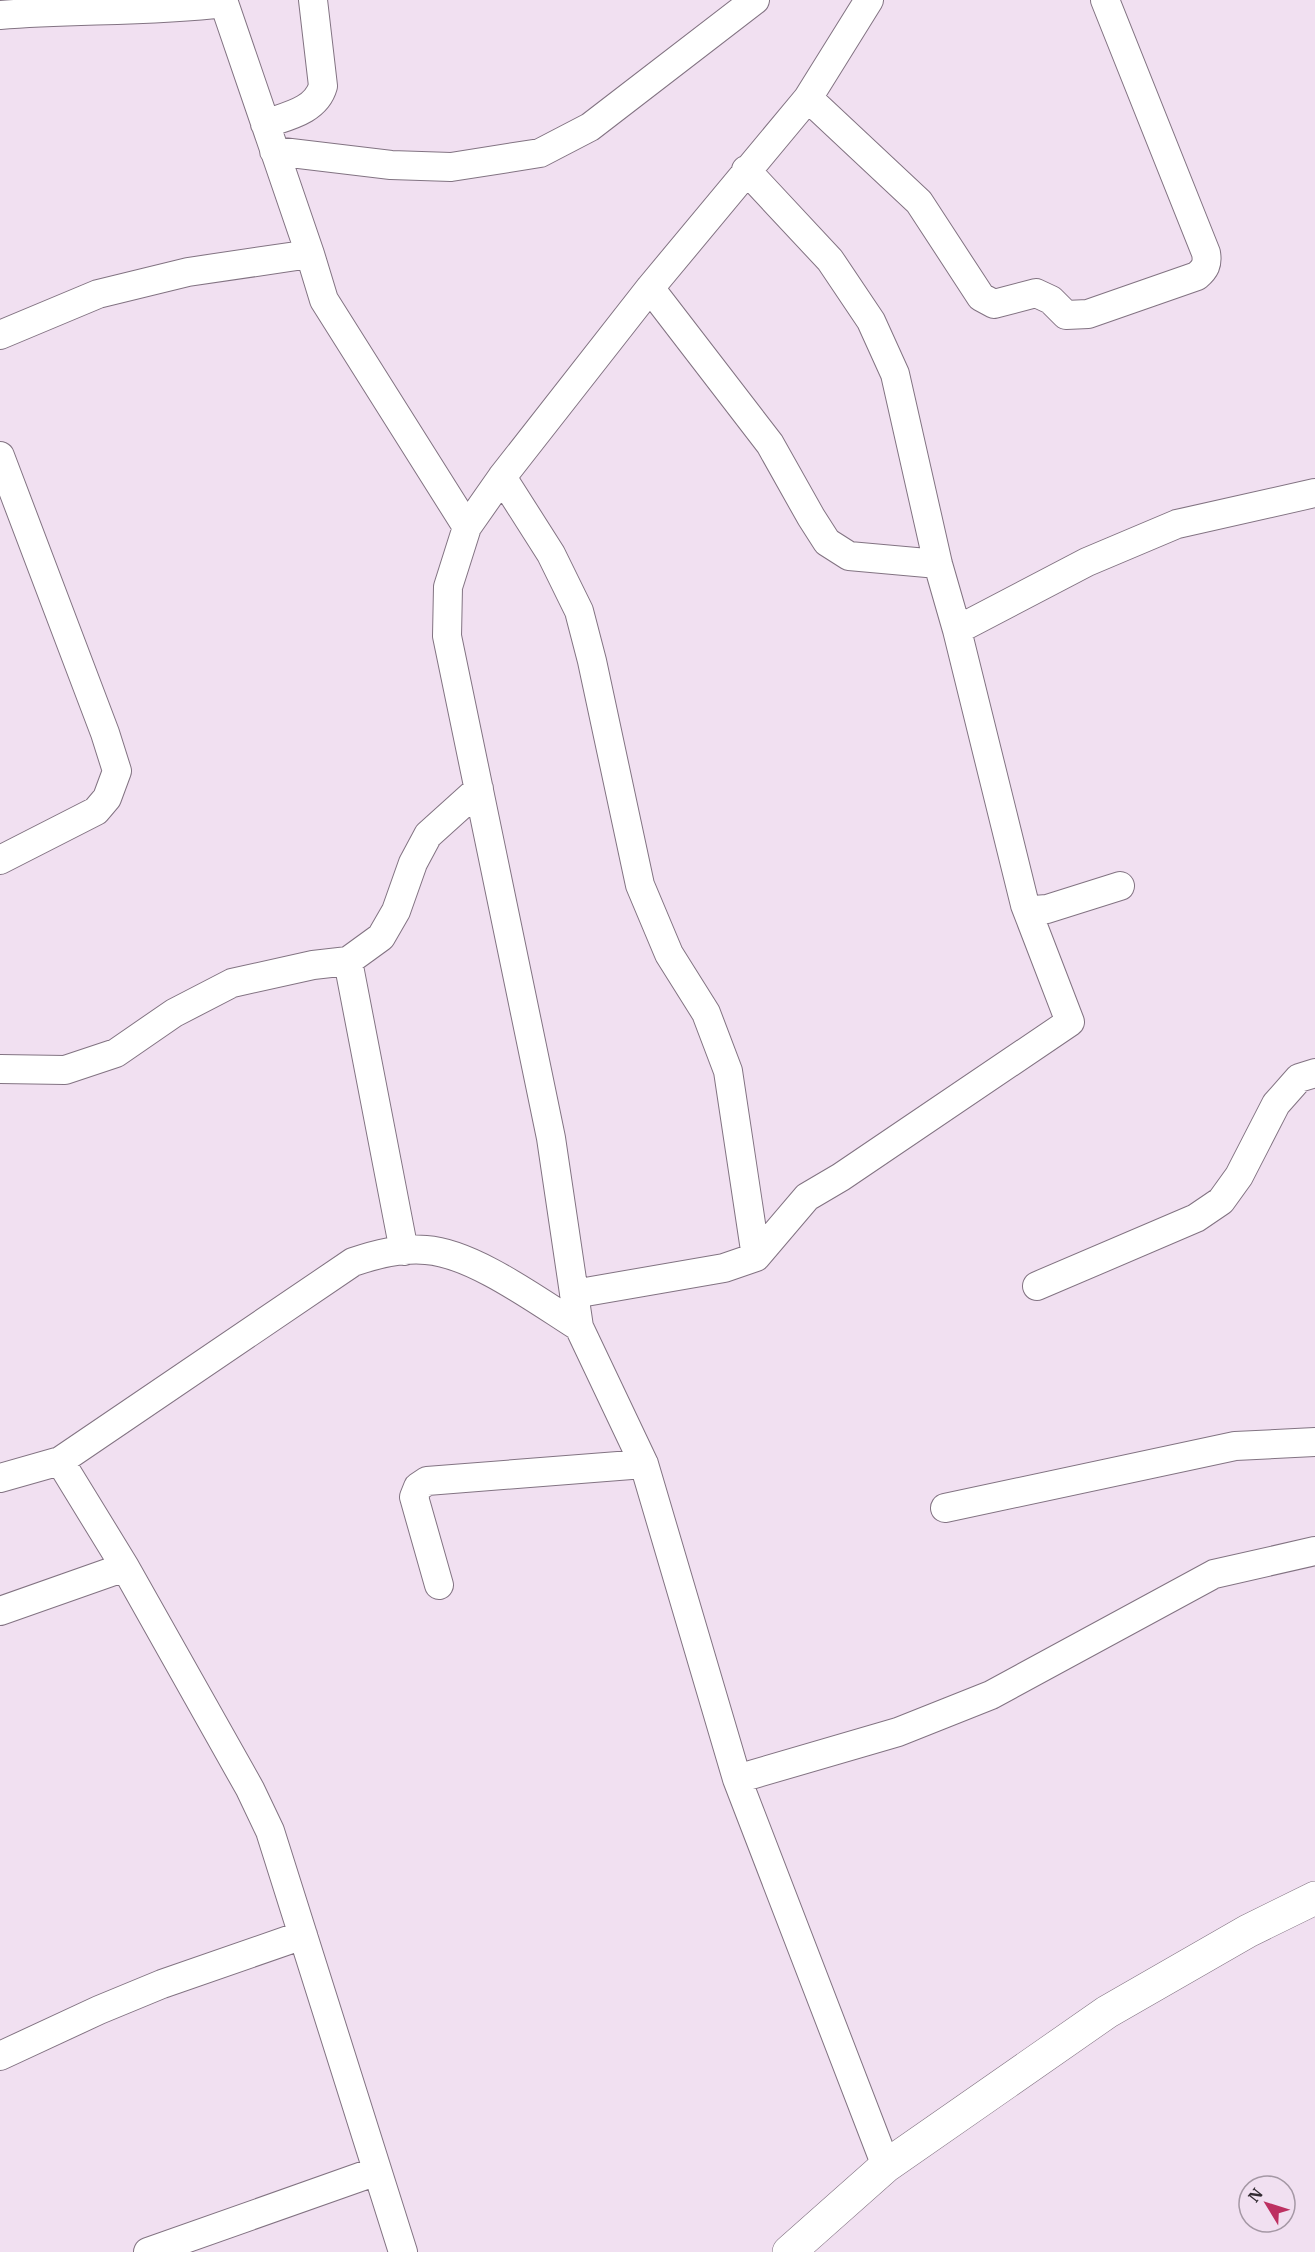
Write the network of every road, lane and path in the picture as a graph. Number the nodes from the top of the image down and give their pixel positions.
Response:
1 (313, 0) edge
2 (755, 0) edge
3 (869, 0) edge
4 (1105, 0) edge
5 (223, 2) edge
6 (0, 15) edge
7 (808, 98) junction
8 (265, 124) junction
9 (274, 151) junction
10 (746, 170) junction
11 (310, 254) junction
12 (650, 288) junction
13 (0, 335) edge
14 (0, 456) edge
15 (502, 477) junction
16 (1315, 492) edge
17 (467, 527) junction
18 (938, 564) junction
19 (957, 630) junction
20 (479, 789) junction
21 (0, 860) edge
22 (1119, 886) dead end
23 (1025, 905) junction
24 (348, 962) junction
25 (0, 1069) edge
26 (1315, 1072) edge
27 (404, 1251) junction
28 (756, 1257) junction
29 (1037, 1286) dead end
30 (574, 1294) junction
31 (579, 1327) junction
32 (1315, 1442) edge
33 (60, 1461) junction
34 (644, 1464) junction
35 (0, 1478) edge
36 (945, 1508) dead end
37 (1315, 1551) edge
38 (125, 1567) junction
39 (439, 1586) dead end
40 (0, 1611) edge
41 (736, 1779) junction
42 (1315, 1898) edge
43 (303, 1935) junction
44 (0, 2056) edge
45 (886, 2166) junction
46 (377, 2171) junction
47 (148, 2252) edge
48 (403, 2252) edge
49 (789, 2252) edge

1 - 8 street
2 - 9 street
3 - 7 street
4 - 7 street
5 - 6 street
5 - 8 street
7 - 10 street
8 - 9 street
9 - 11 street
10 - 12 street
10 - 18 street
11 - 13 street
11 - 17 street
12 - 15 street
12 - 18 street
14 - 21 street
15 - 17 street
15 - 28 street
16 - 19 street
17 - 20 street
18 - 19 street
19 - 23 street
20 - 24 street
20 - 30 street
22 - 23 street
23 - 28 street
24 - 25 street
24 - 27 street
26 - 29 street
27 - 31 street
27 - 33 street
28 - 30 street
30 - 31 street
31 - 34 street
32 - 36 street
33 - 35 street
33 - 38 street
34 - 39 street
34 - 41 street
37 - 41 street
38 - 40 street
38 - 43 street
41 - 45 street
42 - 45 street
43 - 44 street
43 - 46 street
45 - 49 street
46 - 47 street
46 - 48 street

